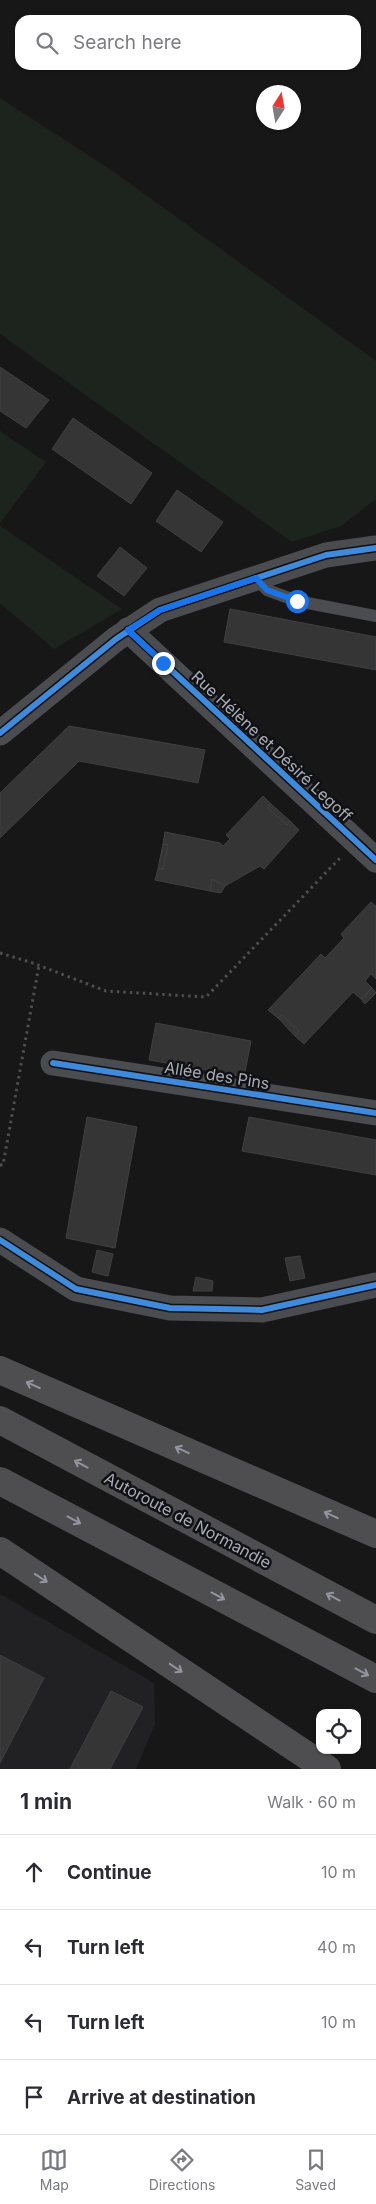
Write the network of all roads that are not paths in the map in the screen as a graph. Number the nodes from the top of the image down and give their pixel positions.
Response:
1 (376, 548) edge
2 (256, 578) junction
3 (376, 616) edge
4 (128, 630) junction
5 (0, 733) edge
6 (369, 849) edge
7 (54, 1063) dead end
8 (376, 1112) edge
9 (0, 1240) edge
10 (376, 1285) edge
11 (0, 1370) edge
12 (0, 1420) edge
13 (0, 1481) edge
14 (376, 1534) edge
15 (0, 1551) edge
16 (376, 1620) edge
17 (376, 1679) edge
18 (327, 1769) edge

1 - 2 street
2 - 3 lane
2 - 4 street
4 - 5 street
4 - 6 street, Rue Hélène et Désiré Legoff
7 - 8 street, Allée des Pins
9 - 10 street
14 -> 11 highway
16 -> 12 highway, Autoroute de Normandie
13 -> 17 highway
15 -> 18 highway

